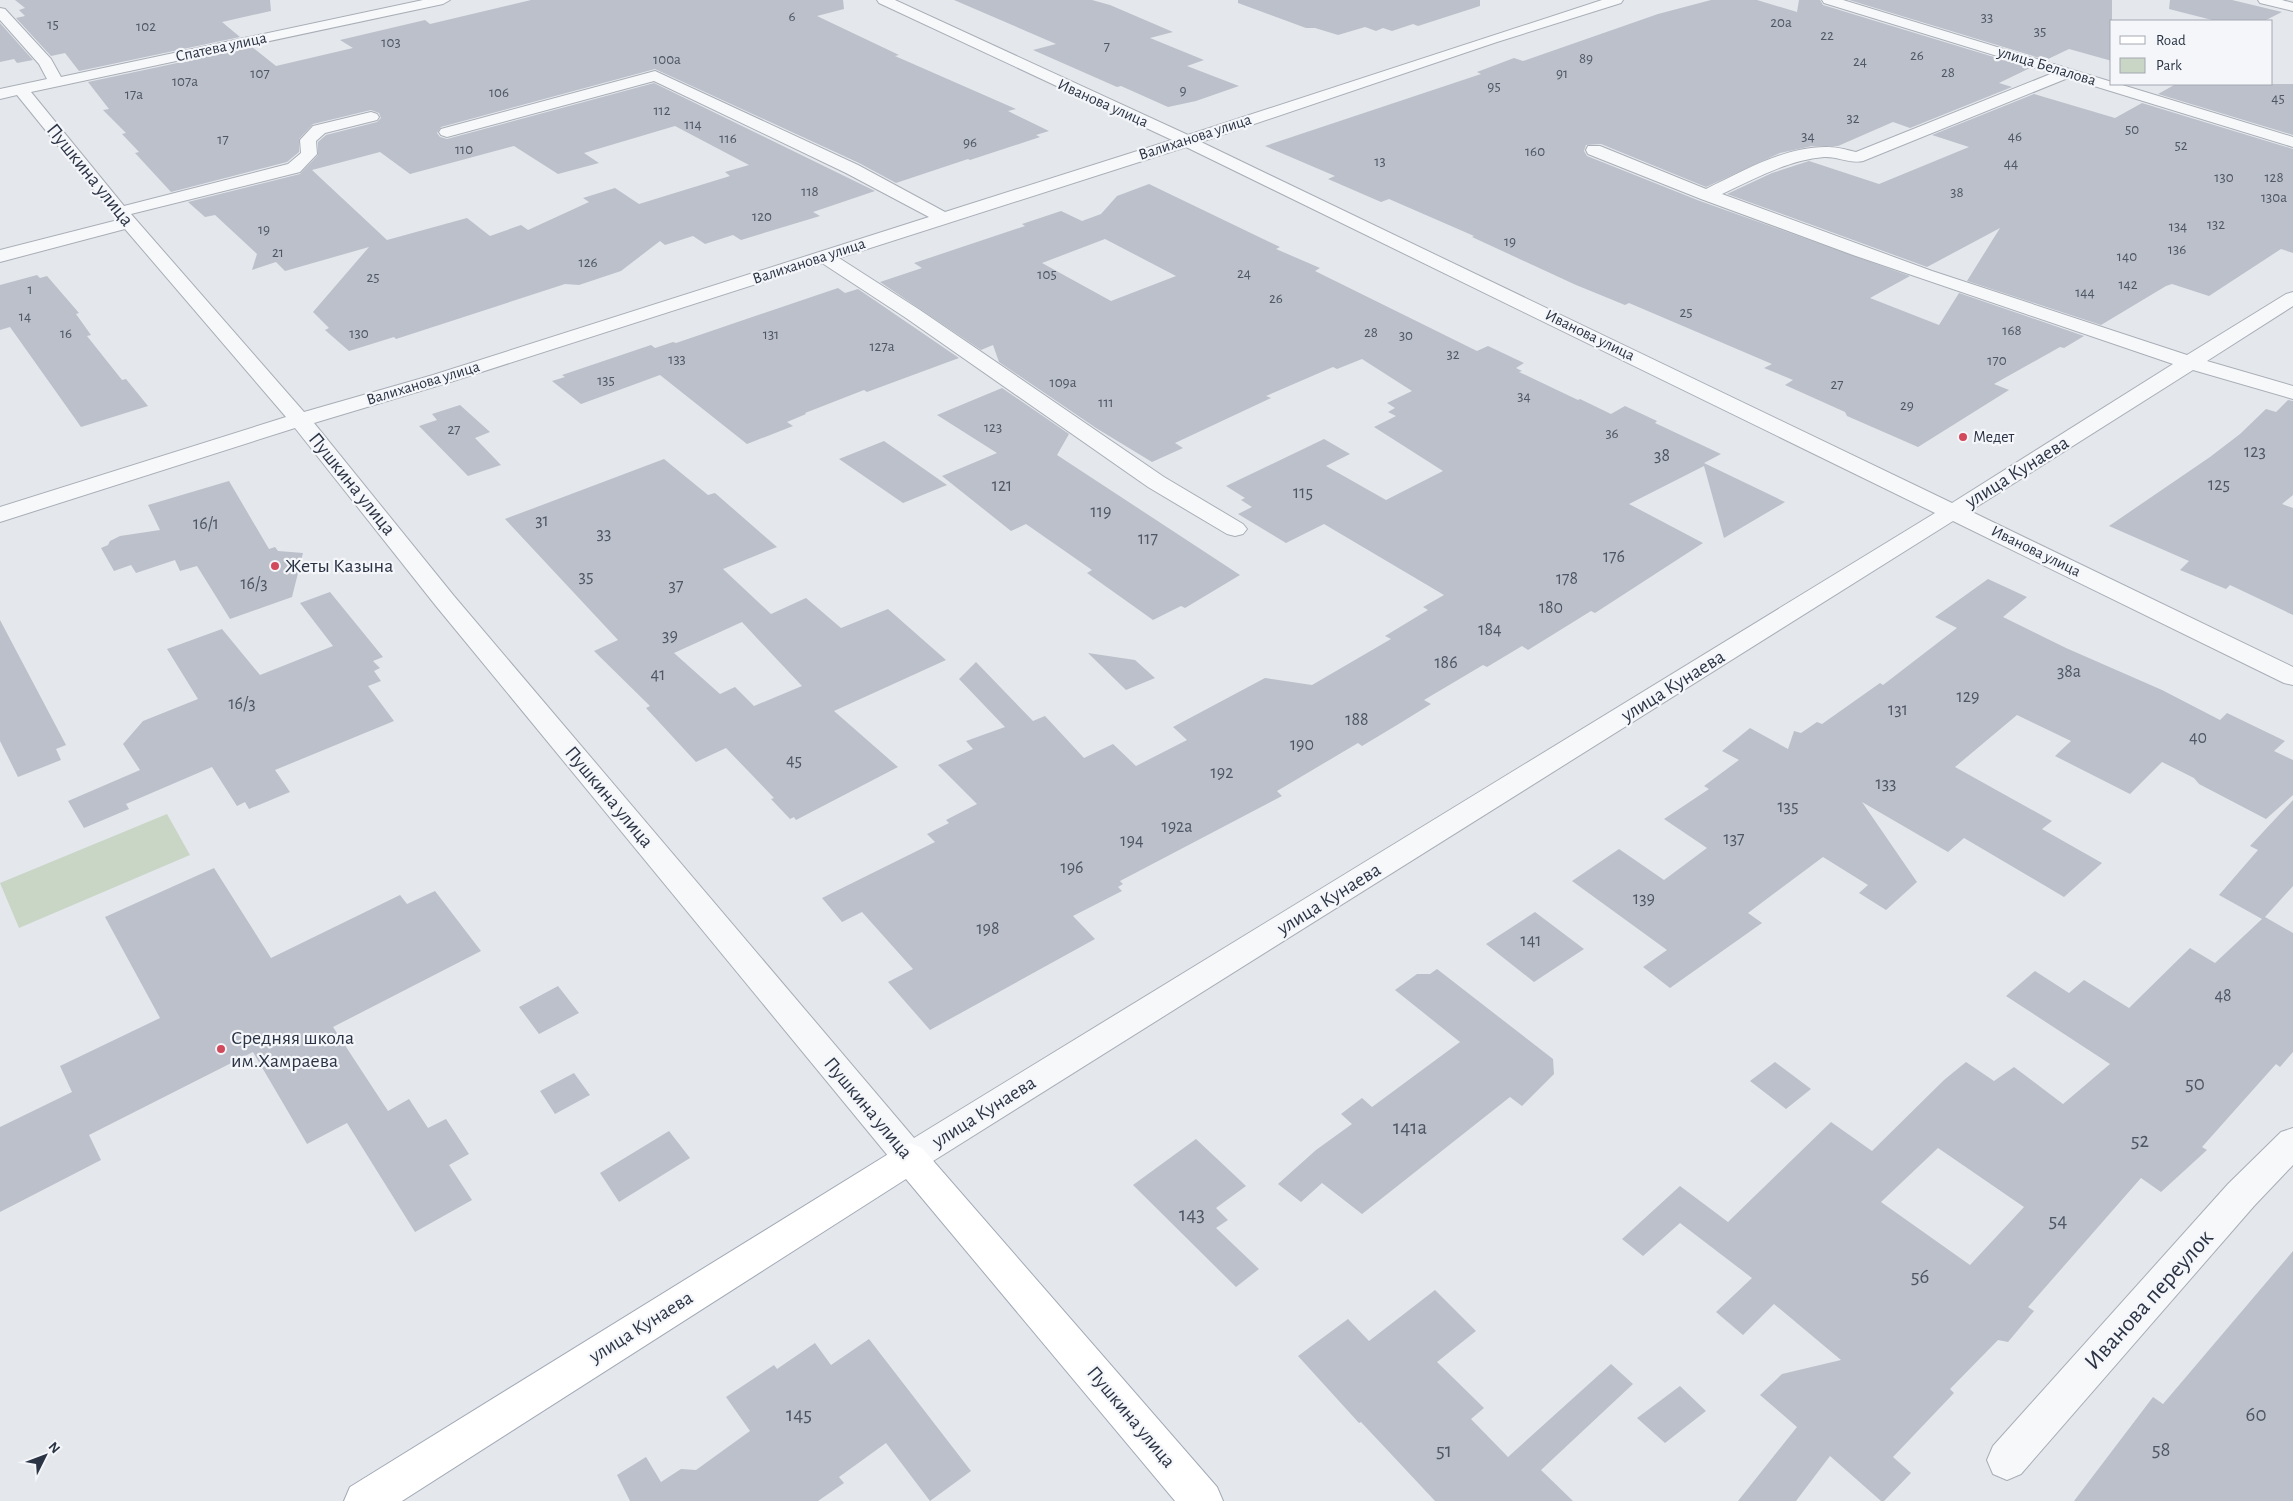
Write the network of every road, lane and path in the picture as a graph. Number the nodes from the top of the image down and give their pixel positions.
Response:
1 (443, 0) edge
2 (884, 0) edge
3 (1616, 0) edge
4 (1829, 0) edge
5 (2265, 0) edge
6 (2293, 7) edge
7 (0, 12) edge
8 (2068, 73) junction
9 (56, 82) junction
10 (10, 92) edge
11 (371, 116) dead end
12 (447, 132) dead end
13 (1187, 141) junction
14 (2293, 142) edge
15 (1594, 150) dead end
16 (1707, 195) junction
17 (125, 218) junction
18 (943, 218) junction
19 (0, 256) edge
20 (823, 256) junction
21 (2293, 298) edge
22 (2189, 362) junction
23 (2293, 393) edge
24 (300, 420) junction
25 (1954, 511) junction
26 (0, 515) edge
27 (1235, 530) dead end
28 (2293, 677) edge
29 (2293, 1142) edge
30 (910, 1158) junction
31 (2007, 1460) dead end
32 (365, 1501) edge
33 (1202, 1501) edge

1 - 9 street, Спатева улица
2 - 13 street, Иванова улица
3 - 13 street, Валиханова улица
4 - 8 street, улица Белалова
5 - 6 street
7 - 9 street
8 - 14 street, улица Белалова
8 - 16 street
9 - 10 street, Спатева улица
10 - 17 street, Пушкина улица
11 - 17 street
12 - 18 street
13 - 18 street, Валиханова улица
13 - 25 street, Иванова улица
15 - 16 street
16 - 22 street
17 - 19 street
17 - 24 street, Пушкина улица
18 - 20 street, Валиханова улица
20 - 24 street, Валиханова улица
20 - 27 street
21 - 22 street, улица Кунаева
22 - 23 street
22 - 25 street, улица Кунаева
24 - 26 street, Валиханова улица
24 - 30 street, Пушкина улица
25 - 28 street, Иванова улица
25 - 30 street, улица Кунаева
29 - 31 street, Иванова переулок
30 - 32 main road, улица Кунаева
30 - 33 main road, Пушкина улица

